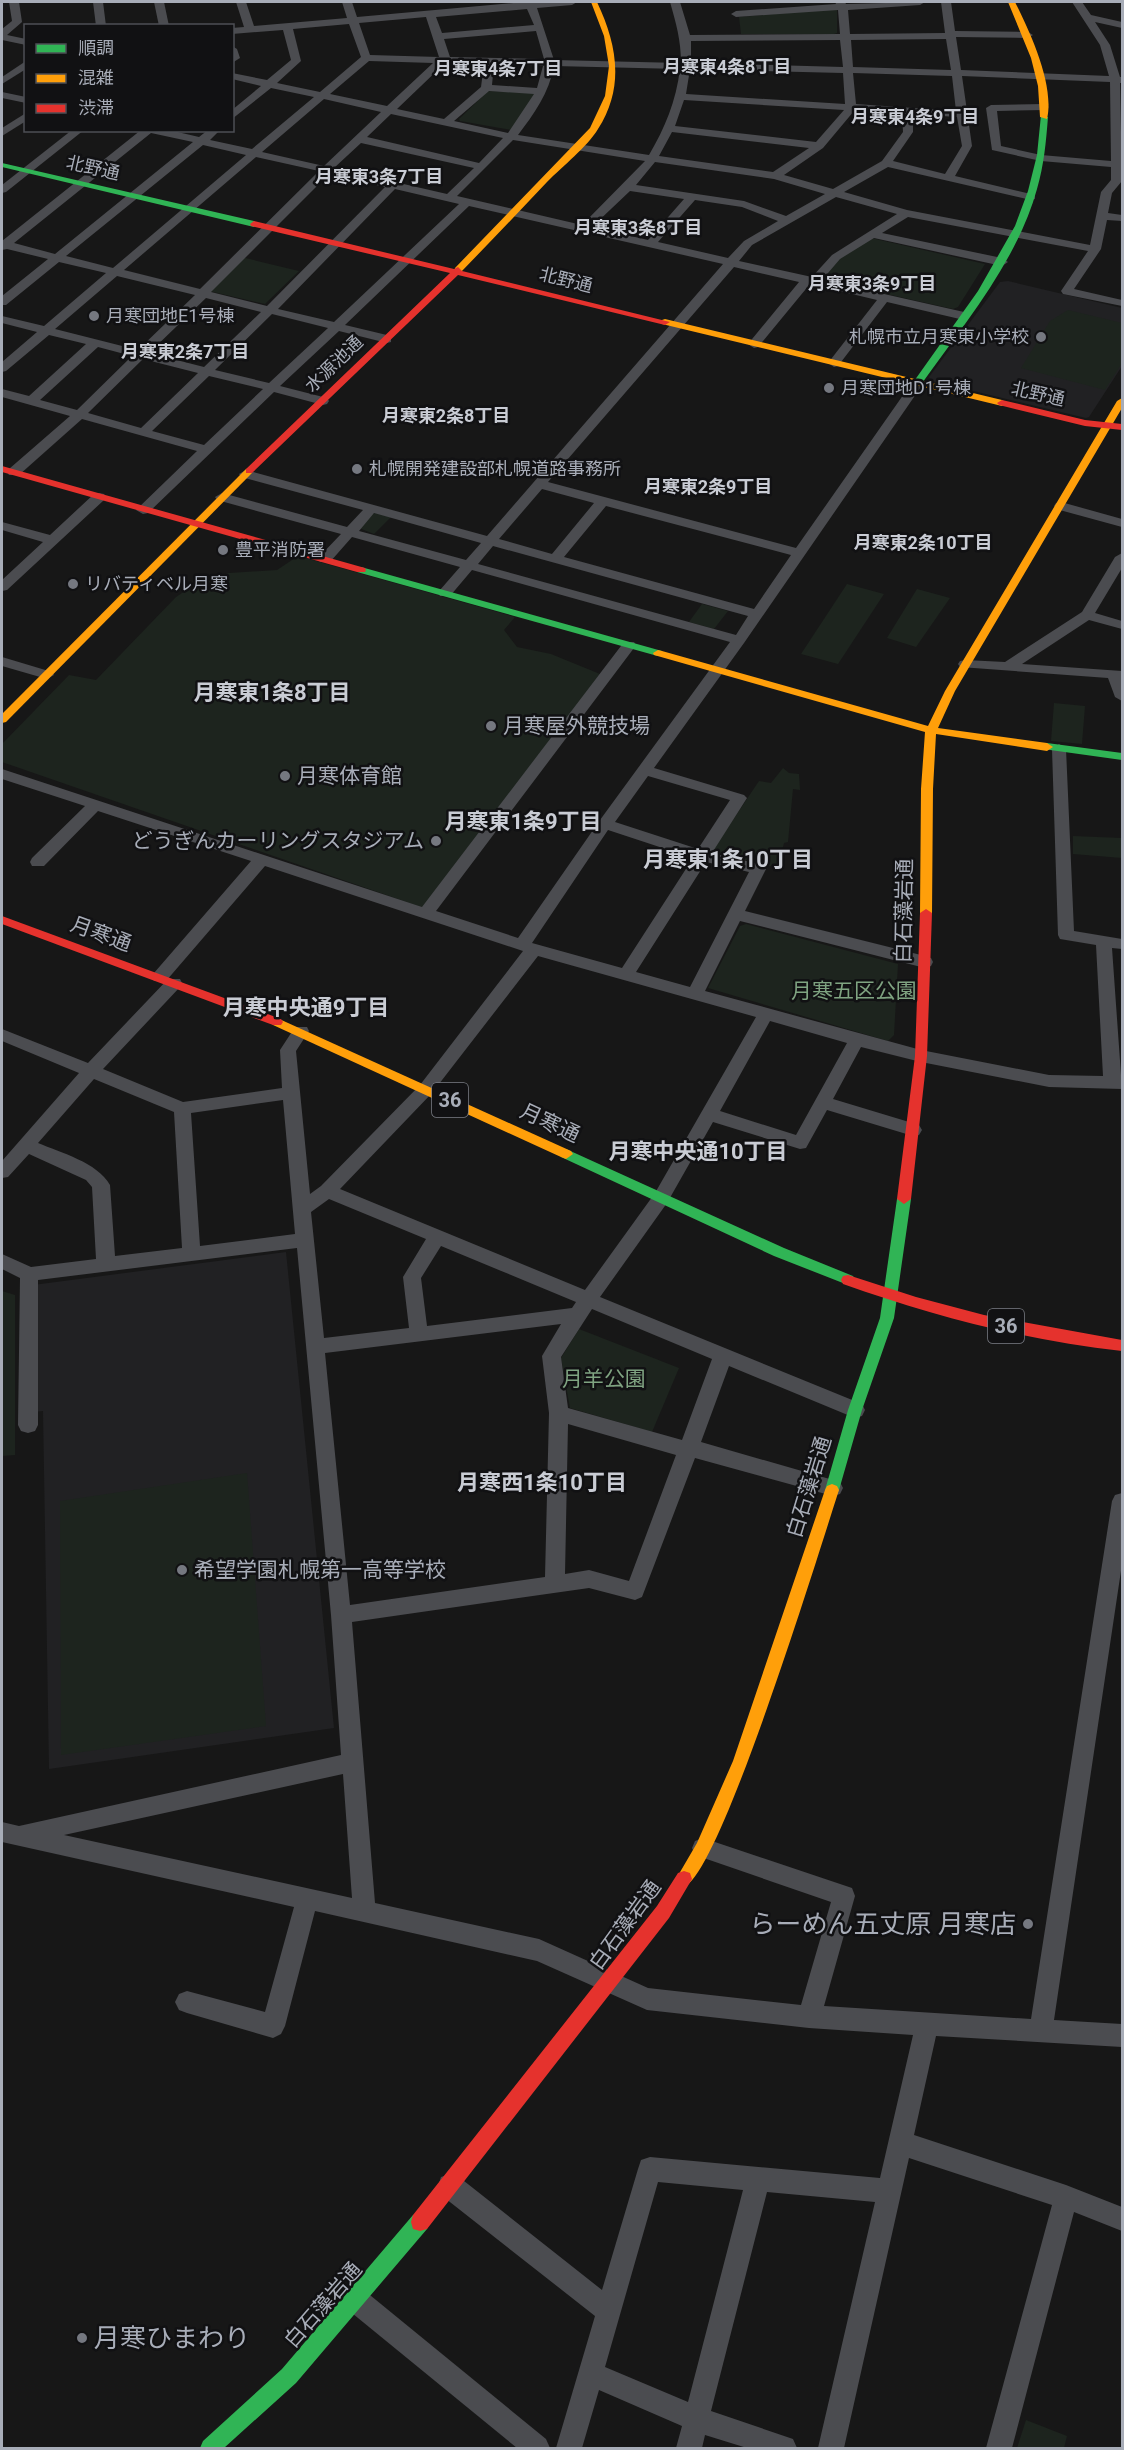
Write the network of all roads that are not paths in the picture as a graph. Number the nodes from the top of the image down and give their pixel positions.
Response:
1 (14, 2) edge
2 (98, 2) edge
3 (159, 2) edge
4 (241, 2) edge
5 (347, 2) edge
6 (572, 2) edge
7 (594, 2) edge
8 (675, 2) edge
9 (729, 2) edge
10 (920, 2) edge
11 (946, 2) edge
12 (1011, 2) edge
13 (1077, 2) edge
14 (530, 3) edge
15 (2, 4) edge
16 (842, 4) edge
17 (430, 14) junction
18 (736, 14) junction
19 (1089, 18) junction
20 (354, 20) junction
21 (101, 24) edge
22 (164, 24) edge
23 (1122, 25) edge
24 (287, 26) junction
25 (539, 28) junction
26 (250, 29) junction
27 (234, 31) edge
28 (2, 35) edge
29 (950, 35) junction
30 (1028, 35) junction
31 (439, 36) junction
32 (844, 37) junction
33 (685, 38) junction
34 (737, 38) junction
35 (24, 41) edge
36 (1105, 45) junction
37 (1119, 48) dead end
38 (366, 58) junction
39 (442, 60) junction
40 (489, 62) junction
41 (549, 63) junction
42 (24, 65) edge
43 (616, 65) junction
44 (687, 67) junction
45 (848, 71) junction
46 (957, 73) junction
47 (1041, 75) junction
48 (234, 76) edge
49 (1119, 80) edge
50 (2, 81) edge
51 (270, 84) junction
52 (486, 88) junction
53 (541, 91) junction
54 (2, 95) edge
55 (324, 95) junction
56 (680, 97) junction
57 (24, 100) edge
58 (1044, 107) junction
59 (851, 108) junction
60 (1119, 109) edge
61 (389, 110) junction
62 (907, 110) junction
63 (234, 114) edge
64 (961, 114) junction
65 (24, 117) edge
66 (447, 122) junction
67 (668, 128) junction
68 (76, 132) edge
69 (146, 132) edge
70 (162, 132) edge
71 (213, 132) edge
72 (2, 133) edge
73 (512, 136) junction
74 (1119, 137) edge
75 (360, 139) junction
76 (202, 141) junction
77 (819, 146) junction
78 (578, 148) junction
79 (254, 153) junction
80 (1041, 158) junction
81 (652, 159) junction
82 (886, 163) junction
83 (2, 165) edge
84 (1120, 165) edge
85 (482, 167) junction
86 (326, 170) junction
87 (27, 171) junction
88 (775, 176) junction
89 (949, 177) junction
90 (81, 184) junction
91 (392, 186) junction
92 (628, 187) junction
93 (2, 190) edge
94 (1107, 192) junction
95 (834, 193) junction
96 (1122, 193) edge
97 (135, 196) junction
98 (692, 196) junction
99 (1031, 197) junction
100 (448, 199) junction
101 (465, 204) junction
102 (189, 209) junction
103 (906, 213) junction
104 (513, 214) junction
105 (1101, 216) junction
106 (1122, 218) edge
107 (786, 219) junction
108 (270, 228) junction
109 (583, 230) junction
110 (870, 234) junction
111 (1017, 234) junction
112 (335, 243) junction
113 (651, 244) junction
114 (2, 245) edge
115 (1095, 249) junction
116 (58, 258) junction
117 (407, 260) junction
118 (1002, 262) junction
119 (730, 263) junction
120 (116, 271) junction
121 (456, 272) junction
122 (810, 281) junction
123 (203, 293) junction
124 (884, 298) junction
125 (2, 302) edge
126 (1122, 303) edge
127 (270, 310) junction
128 (964, 316) junction
129 (2, 319) edge
130 (676, 325) junction
131 (339, 326) junction
132 (46, 330) junction
133 (387, 339) junction
134 (95, 343) junction
135 (754, 344) junction
136 (140, 354) junction
137 (834, 363) junction
138 (2, 368) edge
139 (207, 372) junction
140 (917, 384) junction
141 (273, 389) junction
142 (2, 393) edge
143 (31, 401) junction
144 (323, 401) junction
145 (1122, 401) edge
146 (79, 415) junction
147 (1107, 427) junction
148 (1122, 428) edge
149 (144, 432) junction
150 (207, 450) junction
151 (8, 471) edge
152 (246, 474) junction
153 (539, 484) junction
154 (99, 497) junction
155 (222, 497) junction
156 (603, 501) junction
157 (1061, 506) junction
158 (372, 508) junction
159 (144, 510) junction
160 (1122, 523) edge
161 (196, 524) junction
162 (2, 525) edge
163 (350, 532) junction
164 (52, 540) junction
165 (491, 541) junction
166 (798, 553) junction
167 (1122, 557) edge
168 (555, 558) junction
169 (325, 559) junction
170 (469, 565) junction
171 (3, 585) edge
172 (445, 593) junction
173 (756, 614) junction
174 (1087, 615) junction
175 (1122, 625) edge
176 (739, 639) junction
177 (629, 645) junction
178 (2, 661) edge
179 (965, 664) junction
180 (1010, 666) junction
181 (716, 669) junction
182 (47, 675) junction
183 (1118, 676) edge
184 (1122, 697) edge
185 (2, 720) edge
186 (931, 730) junction
187 (1059, 749) junction
188 (1122, 757) edge
189 (644, 770) junction
190 (2, 774) edge
191 (94, 805) junction
192 (605, 824) junction
193 (700, 855) junction
194 (261, 860) junction
195 (38, 862) dead end
196 (425, 914) junction
197 (735, 914) junction
198 (2, 920) edge
199 (1104, 941) junction
200 (1122, 944) edge
201 (528, 947) junction
202 (925, 962) junction
203 (626, 974) junction
204 (167, 980) junction
205 (695, 994) junction
206 (766, 1014) junction
207 (301, 1031) junction
208 (2, 1035) edge
209 (857, 1040) junction
210 (921, 1056) junction
211 (91, 1071) junction
212 (1117, 1083) edge
213 (426, 1089) junction
214 (291, 1093) junction
215 (823, 1102) junction
216 (182, 1108) junction
217 (710, 1114) junction
218 (913, 1130) junction
219 (26, 1145) junction
220 (2, 1173) edge
221 (327, 1191) junction
222 (661, 1198) junction
223 (302, 1209) junction
224 (436, 1238) junction
225 (304, 1240) junction
226 (192, 1255) junction
227 (2, 1260) edge
228 (106, 1265) junction
229 (29, 1274) junction
230 (892, 1295) junction
231 (582, 1307) junction
232 (419, 1334) junction
233 (1122, 1346) edge
234 (315, 1347) junction
235 (723, 1356) junction
236 (855, 1410) junction
237 (559, 1413) junction
238 (28, 1425) dead end
239 (687, 1450) junction
240 (833, 1488) junction
241 (1122, 1501) edge
242 (555, 1584) junction
243 (1114, 1603) edge
244 (341, 1615) junction
245 (352, 1762) junction
246 (9, 1834) edge
247 (703, 1848) junction
248 (307, 1899) junction
249 (364, 1911) junction
250 (609, 1982) junction
251 (187, 2002) dead end
252 (809, 2017) junction
253 (927, 2025) junction
254 (1041, 2030) junction
255 (1122, 2036) edge
256 (900, 2143) junction
257 (758, 2180) junction
258 (450, 2186) junction
259 (889, 2191) junction
260 (1066, 2197) junction
261 (1122, 2219) edge
262 (356, 2300) junction
263 (609, 2311) junction
264 (591, 2374) junction
265 (697, 2419) junction
266 (211, 2448) edge
267 (537, 2448) edge
268 (569, 2448) edge
269 (689, 2448) edge
270 (784, 2448) edge
271 (831, 2448) edge
272 (999, 2448) edge

1 - 15 street
1 - 28 street
2 - 21 street
3 - 22 street
4 - 26 street
5 - 20 street
6 - 14 street
7 - 43 main road, 水源池通
8 - 33 street
9 - 18 street
10 - 16 street
11 - 29 street
12 - 30 main road
13 - 19 street
14 - 17 street
14 - 25 street
16 - 18 street
16 - 32 street
17 - 20 street
17 - 31 street
18 - 34 street
19 - 23 street
19 - 36 street
20 - 24 street
20 - 38 street
24 - 26 street
24 - 51 street
25 - 31 street
25 - 41 street
26 - 27 street
28 - 35 street
29 - 30 street
29 - 32 street
29 - 46 street
30 - 47 main road
31 - 39 street
32 - 34 street
32 - 45 street
33 - 34 street
33 - 44 street
36 - 37 street
36 - 49 street
38 - 39 street
38 - 55 street
39 - 40 street
39 - 61 street
40 - 41 street
40 - 52 street
41 - 43 street
41 - 53 street
42 - 50 street
43 - 44 street
43 - 78 main road, 水源池通
44 - 45 street
44 - 56 street
45 - 46 street
45 - 59 street
46 - 47 street
46 - 64 street
47 - 49 street
47 - 58 main road
48 - 51 street
49 - 60 street
51 - 55 street
51 - 63 street
52 - 53 street
52 - 66 street
53 - 73 street
54 - 57 street
55 - 61 street
55 - 79 street
56 - 59 street
56 - 67 street
58 - 80 main road
58 - 80 street
59 - 62 street
59 - 77 street
60 - 74 street
61 - 66 street
61 - 75 street
62 - 64 street
62 - 82 street
64 - 89 street
65 - 72 street
66 - 73 street
67 - 77 street
67 - 81 street
68 - 87 street
69 - 90 street
70 - 76 street
71 - 76 street
73 - 78 street
73 - 85 street
74 - 84 street
75 - 85 street
75 - 86 street
76 - 79 street
76 - 97 street
77 - 88 street
78 - 81 street
78 - 104 main road, 水源池通
79 - 86 street
79 - 102 street
80 - 84 street
80 - 99 main road
81 - 88 street
81 - 92 street
82 - 89 street
82 - 95 street
83 - 87 main road, 北野通
84 - 94 street
85 - 100 street
86 - 91 street
86 - 108 street
87 - 90 main road, 北野通
87 - 93 street
88 - 95 street
89 - 99 street
90 - 97 main road, 北野通
90 - 114 street
91 - 100 street
91 - 112 street
92 - 98 street
92 - 109 street
94 - 96 street
94 - 105 street
95 - 103 street
95 - 107 street
97 - 102 main road, 北野通
97 - 116 street
98 - 107 street
98 - 113 street
99 - 111 main road
100 - 101 street
101 - 104 street
101 - 117 street
102 - 108 main road, 北野通
102 - 120 street
103 - 110 street
103 - 111 street
104 - 109 street
104 - 121 main road, 水源池通
105 - 106 street
105 - 115 street
107 - 119 street
108 - 112 main road, 北野通
108 - 123 street
109 - 113 street
110 - 118 street
110 - 122 street
111 - 115 street
111 - 118 main road
112 - 117 main road, 北野通
112 - 127 street
113 - 119 street
114 - 116 street
115 - 126 street
116 - 120 street
116 - 125 street
117 - 121 main road, 北野通
117 - 131 street
118 - 128 main road
119 - 122 street
119 - 130 street
120 - 123 street
120 - 132 street
121 - 130 main road, 北野通
121 - 133 main road, 水源池通
122 - 124 street
122 - 135 street
123 - 127 street
123 - 136 street
124 - 128 street
124 - 137 street
127 - 131 street
127 - 139 street
128 - 140 main road
129 - 132 street
130 - 135 main road, 北野通
130 - 153 street
131 - 133 street
131 - 141 street
132 - 134 street
132 - 138 street
133 - 144 main road, 水源池通
134 - 136 street
134 - 143 street
135 - 137 main road, 北野通
136 - 139 street
136 - 146 street
137 - 140 main road, 北野通
139 - 141 street
139 - 149 street
140 - 147 main road, 北野通
140 - 166 street
141 - 144 street
141 - 150 street
142 - 143 street
143 - 146 street
144 - 152 main road, 水源池通
145 - 147 main road, 白石藻岩通
146 - 149 street
146 - 151 street
147 - 148 main road, 北野通
147 - 157 main road, 白石藻岩通
149 - 150 street
150 - 159 street
151 - 154 main road
152 - 155 main road, 水源池通
152 - 158 street
153 - 156 street
153 - 165 street
154 - 159 main road
154 - 164 street
155 - 161 main road, 水源池通
155 - 163 street
156 - 166 street
156 - 168 street
157 - 160 street
157 - 179 main road, 白石藻岩通
158 - 163 street
158 - 165 street
159 - 161 main road
161 - 169 main road
161 - 182 main road, 水源池通
162 - 164 street
163 - 169 street
163 - 170 street
164 - 171 street
165 - 168 street
165 - 170 street
166 - 173 street
167 - 174 street
168 - 173 street
169 - 172 main road
170 - 172 street
170 - 176 street
172 - 177 main road
173 - 176 street
174 - 175 street
174 - 180 street
176 - 181 street
177 - 181 main road
177 - 196 street
178 - 182 street
179 - 180 street
179 - 186 main road, 白石藻岩通
180 - 183 street
181 - 186 main road
181 - 189 street
182 - 185 main road, 水源池通
183 - 184 street
186 - 187 main road
186 - 202 main road, 白石藻岩通
187 - 188 main road
187 - 199 street
189 - 192 street
189 - 193 street
190 - 191 street
191 - 194 street
191 - 195 street
192 - 193 street
192 - 201 street
193 - 197 street
193 - 203 street
194 - 196 street
194 - 204 street
196 - 201 street
197 - 202 street
197 - 205 street
198 - 204 main road, 月寒通 / 36
199 - 200 street
199 - 212 street
201 - 203 street
201 - 213 street
202 - 210 main road, 白石藻岩通
203 - 205 street
204 - 207 main road, 月寒通 / 36
204 - 211 street
205 - 206 street
206 - 209 street
206 - 217 street
207 - 213 main road, 月寒通 / 36
207 - 214 street
208 - 211 street
209 - 210 street
209 - 215 street
210 - 212 street
210 - 218 main road, 白石藻岩通
211 - 216 street
211 - 219 street
213 - 221 street
213 - 222 main road, 月寒通 / 36
214 - 216 street
214 - 223 street
215 - 217 street
215 - 218 street
216 - 226 street
217 - 222 street
218 - 230 main road, 白石藻岩通
219 - 220 street
219 - 228 street
221 - 223 street
221 - 224 street
222 - 230 main road, 月寒通 / 36
222 - 231 street
223 - 225 street
224 - 231 street
224 - 232 street
225 - 226 street
225 - 234 street
226 - 228 street
227 - 229 street
228 - 229 street
229 - 238 street
230 - 233 main road, 月寒通 / 36
230 - 236 main road, 白石藻岩通
231 - 232 street
231 - 235 street
231 - 237 street
232 - 234 street
234 - 244 street
235 - 236 street
235 - 239 street
236 - 240 main road, 白石藻岩通
237 - 239 street
237 - 242 street
239 - 240 street
239 - 242 street
240 - 247 main road, 白石藻岩通
241 - 243 street
242 - 244 street
243 - 254 street
244 - 245 street
245 - 246 street
245 - 249 street
246 - 248 street
247 - 250 main road, 白石藻岩通
247 - 252 street
248 - 249 street
248 - 251 street
249 - 250 street
250 - 252 street
250 - 258 main road, 白石藻岩通
252 - 253 street
253 - 254 street
253 - 256 street
254 - 255 street
256 - 259 street
256 - 260 street
257 - 259 street
257 - 263 street
257 - 265 street
258 - 262 main road, 白石藻岩通
258 - 263 street
259 - 271 street
260 - 261 street
260 - 272 street
262 - 266 main road, 白石藻岩通
262 - 267 street
263 - 264 street
264 - 265 street
264 - 268 street
265 - 269 street
265 - 270 street

